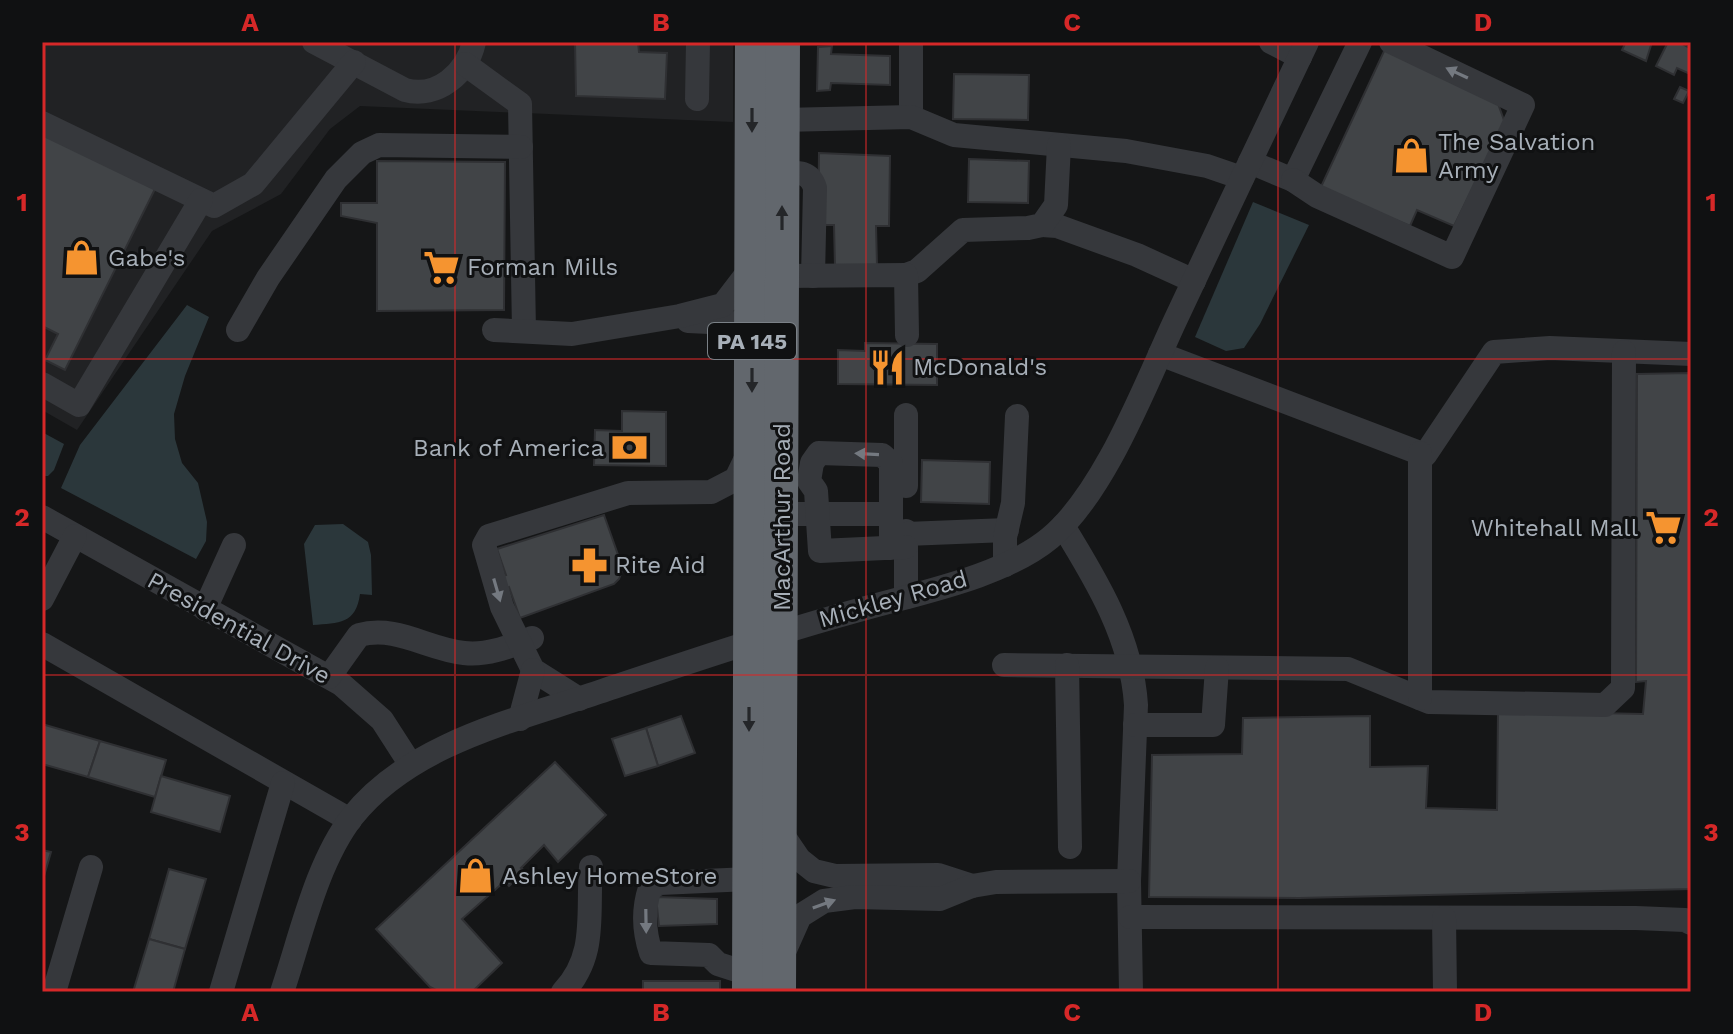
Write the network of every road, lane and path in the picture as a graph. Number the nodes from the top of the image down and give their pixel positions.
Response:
1 (314, 42) edge
2 (698, 42) edge
3 (752, 42) edge
4 (783, 42) edge
5 (911, 42) edge
6 (1271, 42) edge
7 (1360, 42) edge
8 (1391, 42) edge
9 (1304, 49) edge
10 (469, 53) edge
11 (354, 62) junction
12 (697, 99) dead end
13 (911, 117) junction
14 (782, 120) junction
15 (42, 123) edge
16 (1059, 145) junction
17 (521, 147) junction
18 (1246, 170) junction
19 (1293, 180) junction
20 (201, 200) junction
21 (1042, 225) junction
22 (782, 273) junction
23 (906, 275) junction
24 (1194, 281) junction
25 (665, 319) junction
26 (752, 324) junction
27 (238, 330) dead end
28 (494, 330) dead end
29 (524, 331) junction
30 (907, 335) dead end
31 (1624, 352) junction
32 (1160, 354) junction
33 (1691, 354) edge
34 (42, 384) edge
35 (906, 415) dead end
36 (1017, 416) dead end
37 (751, 446) junction
38 (1420, 453) junction
39 (700, 494) junction
40 (781, 514) junction
41 (891, 514) junction
42 (819, 515) junction
43 (42, 517) edge
44 (1063, 526) junction
45 (1007, 530) junction
46 (751, 532) junction
47 (75, 536) junction
48 (901, 543) junction
49 (234, 545) dead end
50 (1005, 565) junction
51 (906, 597) junction
52 (42, 599) edge
53 (205, 609) junction
54 (766, 636) junction
55 (527, 640) junction
56 (42, 644) edge
57 (1004, 665) dead end
58 (1067, 665) junction
59 (1129, 665) junction
60 (1217, 668) junction
61 (533, 670) junction
62 (329, 677) junction
63 (1420, 698) junction
64 (579, 699) junction
65 (520, 719) junction
66 (1135, 725) junction
67 (411, 765) junction
68 (283, 783) junction
69 (350, 820) junction
70 (780, 831) junction
71 (1070, 847) dead end
72 (91, 867) dead end
73 (591, 867) dead end
74 (749, 879) junction
75 (1129, 881) junction
76 (972, 886) junction
77 (1130, 917) junction
78 (1444, 918) junction
79 (1691, 923) edge
80 (761, 974) edge
81 (54, 992) edge
82 (221, 992) edge
83 (282, 992) edge
84 (563, 992) edge
85 (1131, 992) edge
86 (1445, 992) edge

1 - 11 street
2 - 12 street
3 -> 22 highway, MacArthur Road / PA 145
4 - 14 highway, MacArthur Road / PA 145
5 - 13 street
6 - 9 street
7 - 19 street
19 -> 8 street
9 - 18 street, Mickley Road
10 - 11 street
10 - 17 street
11 - 20 street
13 - 14 street
13 - 16 street
22 -> 14 highway, MacArthur Road / PA 145
15 - 20 street
16 - 18 street
16 - 21 street
17 - 27 street
17 - 29 street
18 - 19 street
18 - 24 street, Mickley Road
20 - 34 street
21 - 23 street
21 - 24 street
22 - 23 street
22 - 25 street
22 - 26 highway, MacArthur Road / PA 145
22 - 40 highway, MacArthur Road / PA 145
23 - 30 street
24 - 32 street, Mickley Road
25 - 26 street
25 - 29 street
26 -> 37 highway, MacArthur Road / PA 145
28 - 29 street
31 - 33 street
31 - 38 street
31 - 63 street
32 - 38 street
32 - 44 street, Mickley Road
35 - 48 street
36 - 45 street
37 - 39 street
37 - 46 highway, MacArthur Road / PA 145
38 - 63 street
39 - 46 street
39 -> 55 street
40 - 42 street
40 - 54 highway, MacArthur Road / PA 145
41 - 42 street
41 -> 42 street
41 - 48 street
42 - 48 street
43 - 47 street, Presidential Drive
44 - 50 street, Mickley Road
44 - 59 street
45 - 48 street
45 - 50 street
46 - 54 highway, MacArthur Road / PA 145
47 - 52 street
47 - 53 street, Presidential Drive
48 - 51 street
49 - 53 street
50 - 51 street, Mickley Road
51 - 54 street, Mickley Road
53 - 62 street, Presidential Drive
54 - 64 street, Mickley Road
54 - 70 highway, MacArthur Road / PA 145
54 -> 74 highway, MacArthur Road / PA 145
55 - 61 street
55 - 62 street
56 - 68 street
57 - 58 street
58 - 59 street
58 - 71 street
59 - 60 street
59 - 66 street
60 - 63 street
60 - 66 street
61 - 64 street
61 - 65 street
62 - 67 street, Presidential Drive
64 - 65 street, Mickley Road
65 - 67 street, Mickley Road
66 - 75 street
67 - 69 street, Mickley Road
68 - 69 street
68 - 82 street
69 - 83 street, Mickley Road
70 - 76 street
70 - 80 highway, MacArthur Road / PA 145
72 - 81 street
73 - 84 street
74 - 80 highway, MacArthur Road / PA 145
74 -> 80 street
75 - 76 street
75 - 77 street
80 -> 76 street
77 - 78 street
77 - 85 street
78 - 79 street
78 - 86 street

